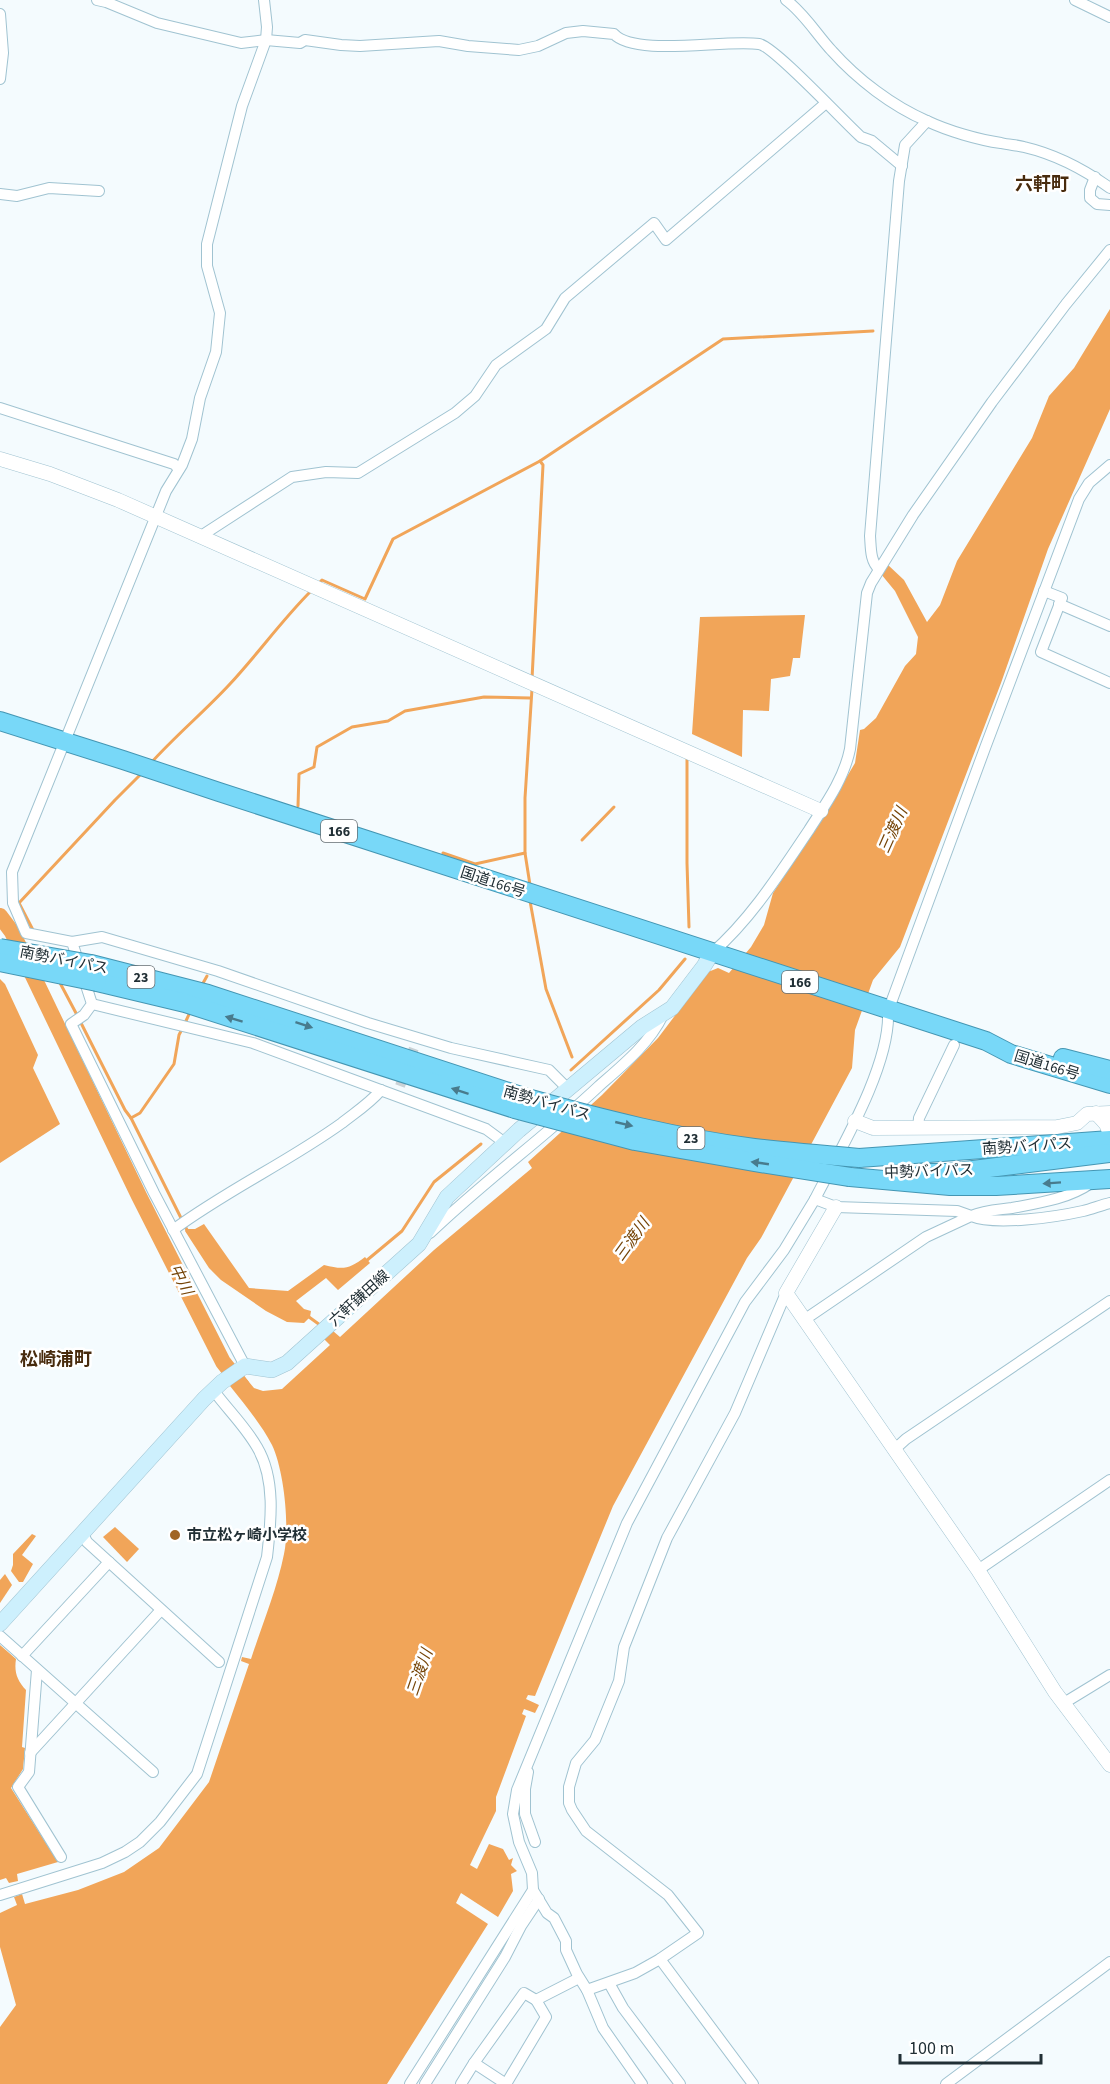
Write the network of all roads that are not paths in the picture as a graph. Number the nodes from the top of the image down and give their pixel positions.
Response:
1 (97, 0) edge
2 (264, 0) edge
3 (786, 0) edge
4 (1075, 0) edge
5 (0, 14) edge
6 (1110, 17) edge
7 (266, 40) junction
8 (1, 67) edge
9 (0, 79) edge
10 (826, 103) junction
11 (927, 121) junction
12 (902, 166) junction
13 (1095, 177) junction
14 (1110, 188) edge
15 (99, 191) dead end
16 (0, 194) edge
17 (1110, 205) edge
18 (1110, 250) edge
19 (0, 408) edge
20 (0, 459) edge
21 (1110, 465) edge
22 (179, 469) junction
23 (156, 517) junction
24 (201, 536) junction
25 (879, 569) junction
26 (1044, 591) junction
27 (1059, 604) junction
28 (1110, 626) edge
29 (1110, 683) edge
30 (0, 721) edge
31 (65, 742) junction
32 (821, 811) junction
33 (72, 942) junction
34 (0, 948) edge
35 (712, 953) junction
36 (0, 962) edge
37 (270, 991) junction
38 (196, 999) junction
39 (92, 1004) junction
40 (888, 1011) junction
41 (663, 1015) junction
42 (258, 1027) junction
43 (986, 1041) junction
44 (954, 1045) dead end
45 (1110, 1071) edge
46 (1110, 1084) edge
47 (381, 1090) junction
48 (569, 1090) junction
49 (521, 1103) junction
50 (1103, 1113) edge
51 (855, 1121) junction
52 (918, 1128) junction
53 (1109, 1140) edge
54 (505, 1143) junction
55 (854, 1169) junction
56 (818, 1171) joint
57 (1103, 1179) edge
58 (815, 1199) junction
59 (1110, 1203) edge
60 (837, 1207) junction
61 (971, 1216) junction
62 (180, 1225) junction
63 (419, 1244) junction
64 (786, 1293) junction
65 (1110, 1300) edge
66 (804, 1320) junction
67 (245, 1366) junction
68 (218, 1387) junction
69 (895, 1449) junction
70 (1110, 1480) edge
71 (82, 1532) junction
72 (109, 1562) junction
73 (978, 1570) junction
74 (161, 1610) junction
75 (0, 1624) edge
76 (0, 1636) edge
77 (22, 1656) junction
78 (219, 1662) dead end
79 (37, 1670) junction
80 (1110, 1675) edge
81 (1064, 1703) junction
82 (75, 1704) junction
83 (30, 1753) junction
84 (1110, 1765) edge
85 (525, 1767) junction
86 (153, 1772) dead end
87 (535, 1842) dead end
88 (60, 1857) dead end
89 (4, 1894) edge
90 (536, 1894) junction
91 (660, 1959) junction
92 (1110, 1962) edge
93 (579, 1978) junction
94 (609, 1983) junction
95 (589, 1989) junction
96 (536, 2000) junction
97 (474, 2063) junction
98 (410, 2084) edge
99 (425, 2084) edge
100 (460, 2084) edge
101 (506, 2084) edge
102 (642, 2084) edge
103 (680, 2084) edge
104 (753, 2084) edge
105 (946, 2084) edge

1 - 7 street
2 - 7 street
3 - 11 street
4 - 6 street
5 - 8 street
7 - 10 street
7 - 22 street
8 - 9 street
10 - 12 street
10 - 24 street
11 - 12 street
11 - 13 street
12 - 25 street
13 - 14 street
13 - 17 street
15 - 16 street
18 - 25 street
19 - 22 street
20 - 23 street
21 - 26 street
22 - 23 street
23 - 24 street
23 - 31 street
24 - 32 street
25 - 32 street
26 - 27 street
26 - 40 street
27 - 28 street
27 - 29 street
30 - 31 highway, 国道166号 / 166
31 - 33 street
31 - 35 highway, 国道166号 / 166
32 - 35 street
33 - 37 street
33 - 39 street
34 - 38 highway, 南勢バイパス / 23, bridge
35 - 40 highway, 国道166号 / 166
35 - 41 main road, 六軒鎌田線
36 - 38 highway, 南勢バイパス / 23, bridge
37 - 42 street
37 - 48 street
38 - 42 highway, 南勢バイパス / 23
39 - 42 street
39 - 62 street
40 - 43 highway, 国道166号 / 166
40 - 51 street
41 - 48 main road, 六軒鎌田線
41 - 63 street
42 - 47 street
42 - 49 highway, 南勢バイパス / 23
43 - 45 highway, 国道166号 / 166
43 - 46 highway, 国道166号 / 166
44 - 52 street
47 - 54 street
47 - 62 street
48 - 54 main road, 六軒鎌田線
49 -> 55 highway, 南勢バイパス / 23, bridge
56 -> 49 highway, 南勢バイパス / 23, bridge
50 - 52 street
50 - 53 street
51 - 52 street
51 - 58 street
53 - 55 highway, 南勢バイパス / 23
53 - 55 highway, 中勢バイパス / 23
54 - 63 main road, 六軒鎌田線
55 - 56 highway, 中勢バイパス / 23, bridge
57 -> 55 highway, 23
57 - 61 street
58 - 60 street
58 - 85 street
59 - 61 street
60 - 61 street
60 - 64 street
61 - 66 street
62 - 67 street
63 - 67 main road, 六軒鎌田線
64 - 66 street
64 - 91 street
65 - 69 street
66 - 69 street
67 - 68 main road
68 - 71 main road
68 - 89 street
69 - 73 street
70 - 73 street
71 - 72 street
71 - 75 main road
72 - 74 street
72 - 77 street
73 - 81 street
74 - 78 street
74 - 82 street
76 - 77 street
77 - 79 street
79 - 82 street
79 - 83 street
80 - 81 street
81 - 84 street
82 - 83 street
82 - 86 street
83 - 88 street
85 - 87 street
85 - 90 street
90 - 93 street
90 - 98 street
90 - 99 street
91 - 94 street
91 - 104 street
92 - 105 street
93 - 95 street
93 - 96 street
94 - 95 street
94 - 103 street
95 - 102 street
96 - 97 street
96 - 101 street
97 - 100 street
97 - 101 street

